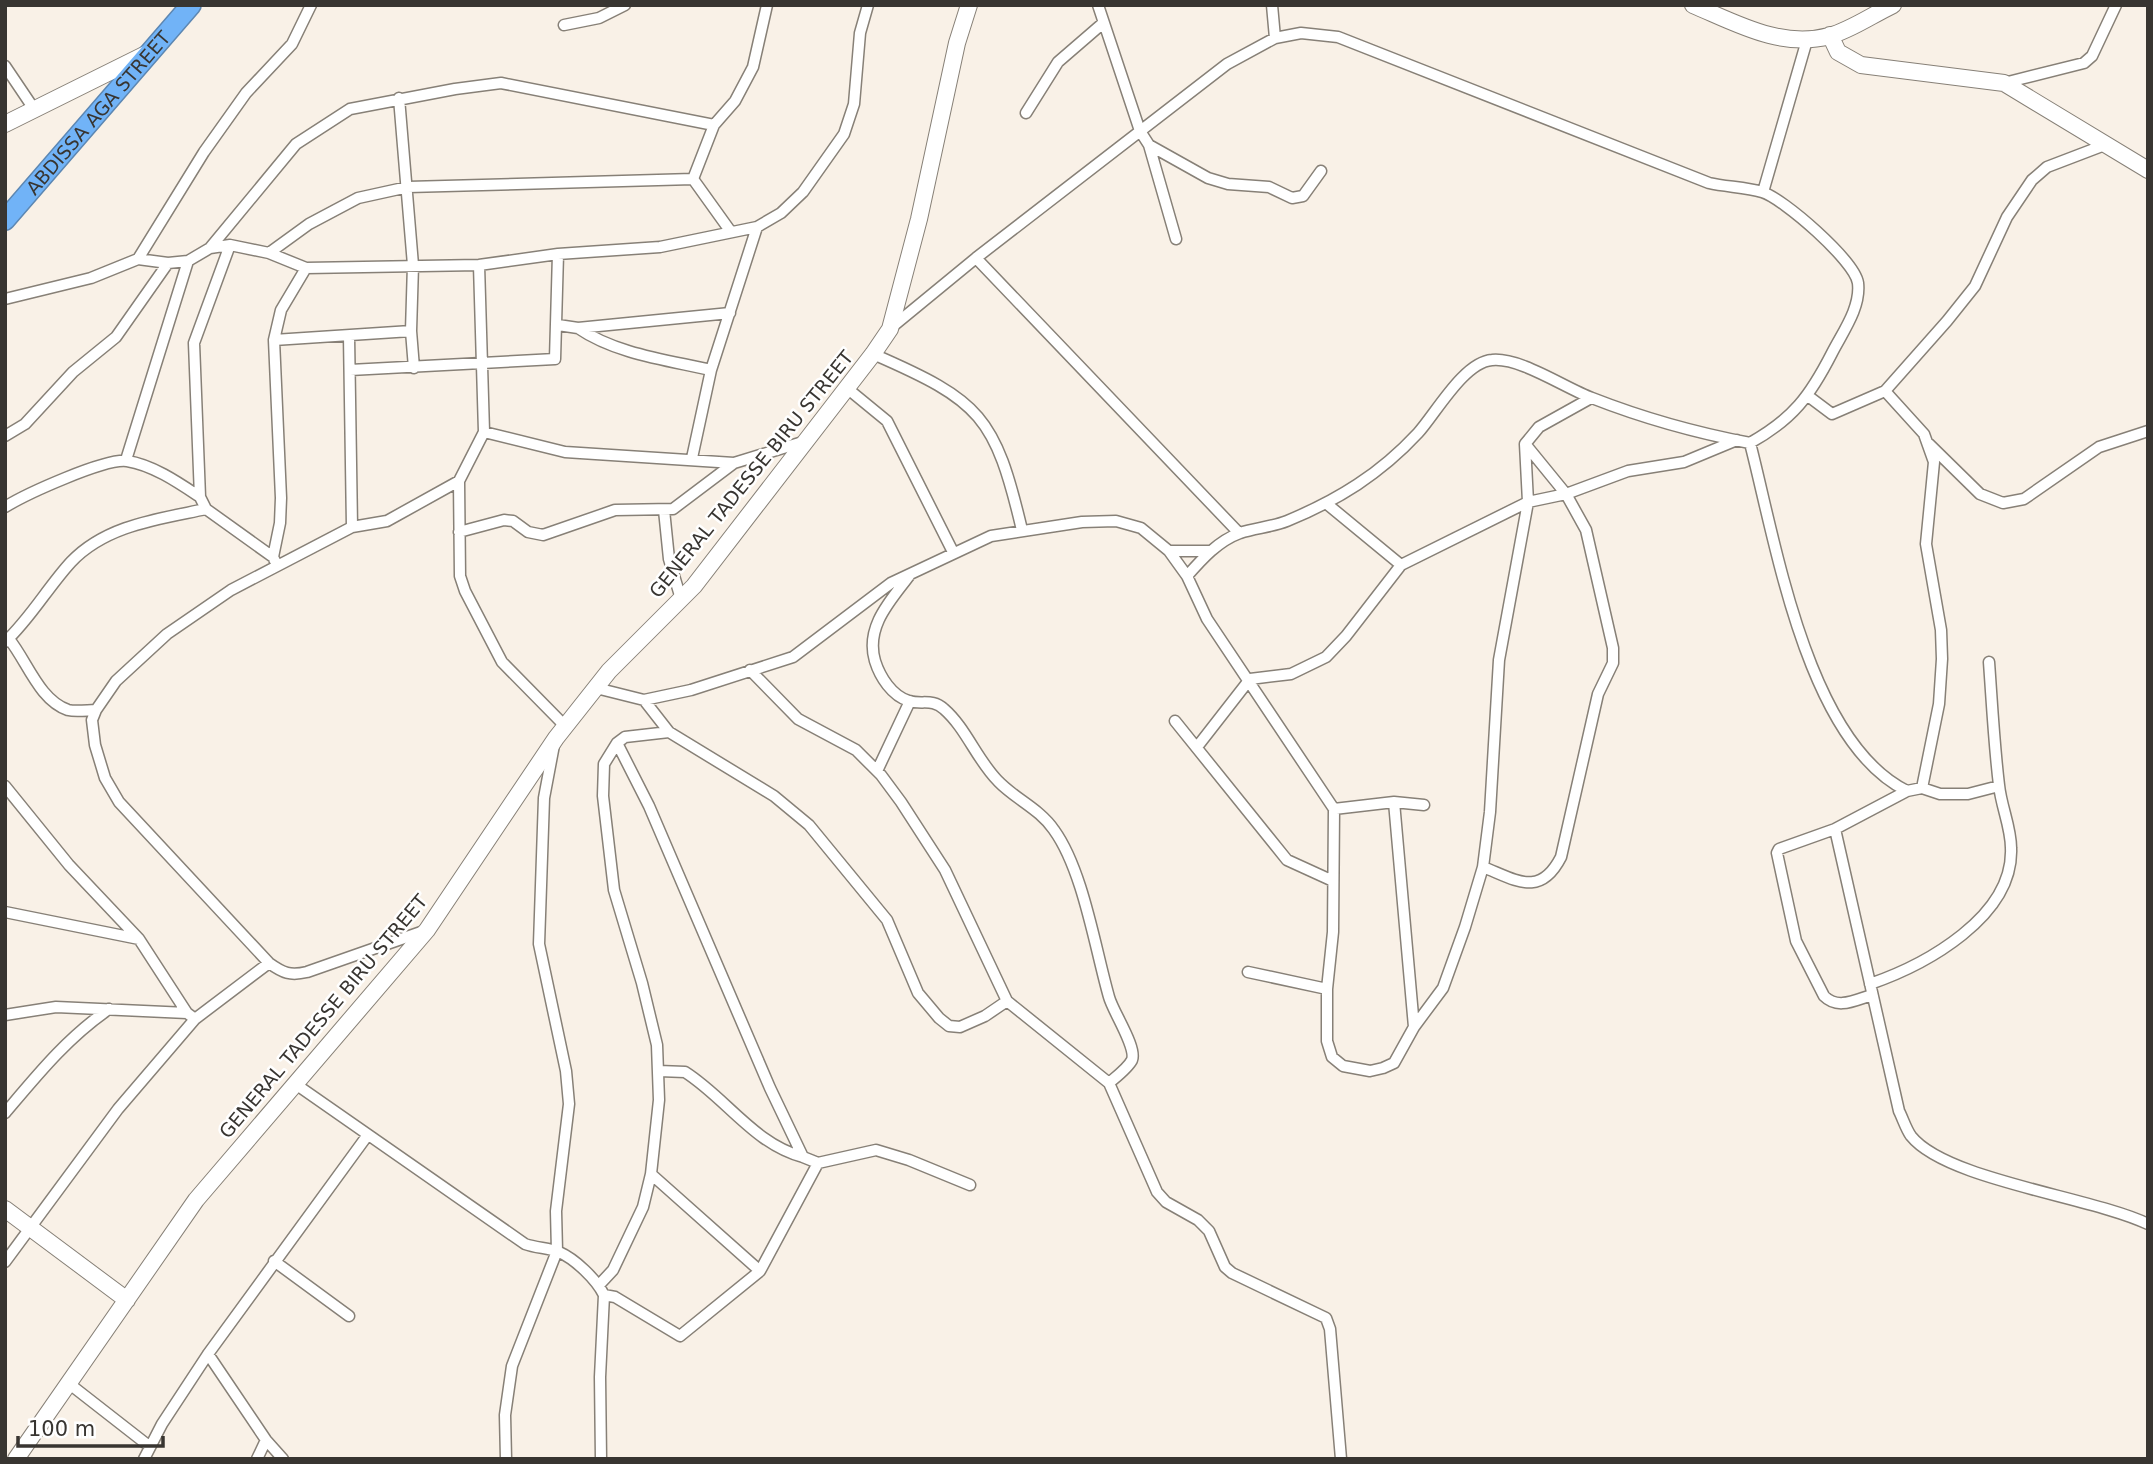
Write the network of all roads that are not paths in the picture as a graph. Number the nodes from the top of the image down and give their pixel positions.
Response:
1 (191, 5) edge
2 (311, 5) edge
3 (625, 5) edge
4 (767, 5) edge
5 (868, 5) edge
6 (969, 5) edge
7 (1098, 5) edge
8 (1272, 5) edge
9 (1693, 5) edge
10 (1893, 5) edge
11 (2116, 5) edge
12 (1102, 24) junction
13 (564, 25) dead end
14 (1830, 36) junction
15 (1275, 38) junction
16 (1807, 40) junction
17 (146, 54) junction
18 (5, 66) edge
19 (2004, 83) junction
20 (399, 98) junction
21 (34, 109) junction
22 (1026, 113) dead end
23 (5, 124) edge
24 (714, 125) junction
25 (1140, 131) junction
26 (1149, 145) junction
27 (2102, 146) junction
28 (2148, 170) edge
29 (1321, 172) dead end
30 (693, 179) junction
31 (408, 187) junction
32 (1763, 192) junction
33 (5, 220) edge
34 (757, 227) junction
35 (731, 232) junction
36 (1176, 239) dead end
37 (230, 245) junction
38 (210, 248) junction
39 (269, 253) junction
40 (558, 254) junction
41 (138, 258) junction
42 (976, 258) junction
43 (188, 261) junction
44 (168, 262) junction
45 (413, 265) junction
46 (479, 265) junction
47 (306, 268) junction
48 (5, 299) edge
49 (730, 313) junction
50 (558, 325) junction
51 (578, 328) junction
52 (890, 329) junction
53 (411, 331) junction
54 (349, 335) junction
55 (274, 340) junction
56 (873, 355) junction
57 (483, 365) junction
58 (414, 368) junction
59 (350, 370) junction
60 (711, 370) junction
61 (848, 388) junction
62 (1885, 391) junction
63 (1808, 396) junction
64 (1591, 398) junction
65 (2148, 431) edge
66 (484, 432) junction
67 (5, 436) edge
68 (809, 440) junction
69 (1737, 440) junction
70 (1751, 443) junction
71 (1525, 444) junction
72 (1929, 444) junction
73 (692, 458) junction
74 (126, 460) junction
75 (734, 463) junction
76 (459, 481) junction
77 (1566, 494) junction
78 (200, 497) junction
79 (1528, 502) junction
80 (1327, 503) junction
81 (5, 507) edge
82 (206, 509) junction
83 (664, 510) junction
84 (352, 527) junction
85 (1022, 530) junction
86 (459, 532) junction
87 (1239, 533) junction
88 (1169, 551) junction
89 (1210, 551) junction
90 (953, 552) junction
91 (276, 562) junction
92 (1401, 565) junction
93 (911, 574) junction
94 (1187, 576) junction
95 (681, 599) junction
96 (7, 641) edge
97 (1989, 662) dead end
98 (750, 670) junction
99 (1250, 680) junction
100 (596, 688) junction
101 (644, 700) junction
102 (910, 701) junction
103 (96, 710) junction
104 (1175, 722) dead end
105 (560, 732) junction
106 (669, 732) junction
107 (617, 743) junction
108 (1197, 747) junction
109 (877, 771) junction
110 (5, 786) edge
111 (1999, 786) junction
112 (1922, 788) junction
113 (1907, 792) junction
114 (1394, 802) junction
115 (1424, 805) dead end
116 (1334, 808) junction
117 (1835, 829) junction
118 (1483, 867) junction
119 (1333, 881) junction
120 (5, 912) edge
121 (427, 930) junction
122 (139, 939) junction
123 (269, 963) junction
124 (1248, 972) dead end
125 (1328, 989) junction
126 (1871, 990) junction
127 (1007, 1001) junction
128 (109, 1009) junction
129 (5, 1015) edge
130 (191, 1016) junction
131 (1414, 1027) junction
132 (659, 1072) junction
133 (294, 1083) junction
134 (1109, 1083) junction
135 (5, 1113) edge
136 (367, 1136) junction
137 (803, 1157) junction
138 (818, 1163) junction
139 (651, 1174) junction
140 (971, 1185) dead end
141 (5, 1209) edge
142 (2148, 1224) edge
143 (30, 1227) junction
144 (557, 1251) junction
145 (274, 1261) junction
146 (5, 1262) edge
147 (760, 1271) junction
148 (602, 1290) junction
149 (127, 1300) junction
150 (349, 1316) dead end
151 (208, 1354) junction
152 (67, 1382) junction
153 (266, 1440) junction
154 (147, 1455) edge
155 (16, 1459) edge
156 (257, 1459) edge
157 (283, 1459) edge
158 (506, 1459) edge
159 (601, 1459) edge
160 (1341, 1459) edge

1 - 17 highway, ABDISSA AGA STREET
2 - 41 street
3 - 13 street
4 - 24 street
5 - 34 street
6 - 52 street, GENERAL TADESSE BIRU STREET
7 - 12 street
8 - 15 street
9 - 16 street
10 - 14 street
11 - 19 street
12 - 22 street
12 - 25 street
14 - 16 street
14 - 19 street
15 - 25 street
15 - 32 street
16 - 32 street
17 - 21 street
17 - 33 highway, ABDISSA AGA STREET
18 - 21 street
19 - 27 street
20 - 24 street
20 - 31 street
20 - 38 street
21 - 23 street
24 - 30 street
25 - 26 street
25 - 42 street
26 - 29 street
26 - 36 street
27 - 28 street
27 - 62 street
30 - 31 street
30 - 35 street
31 - 39 street
31 - 45 street
32 - 63 street
34 - 35 street
34 - 49 street
35 - 40 street
37 - 38 street
37 - 39 street
37 - 78 street
38 - 43 street
39 - 47 street
40 - 46 street
40 - 50 street
41 - 44 street
41 - 48 street
42 - 52 street
42 - 87 street
43 - 44 street
43 - 74 street
44 - 67 street
45 - 46 street
45 - 47 street
45 - 53 street
46 - 57 street
47 - 55 street
49 - 51 street
49 - 60 street
50 - 51 street
50 - 57 street
51 - 60 street
52 - 56 street, GENERAL TADESSE BIRU STREET
53 - 54 street
53 - 58 street
54 - 55 street
54 - 59 street
55 - 91 street
56 - 61 street, GENERAL TADESSE BIRU STREET
56 - 85 street
57 - 58 street
57 - 66 street
58 - 59 street
59 - 84 street
60 - 73 street
61 - 68 street, GENERAL TADESSE BIRU STREET
61 - 90 street
62 - 63 street
62 - 72 street
63 - 70 street
64 - 69 street
64 - 71 street
64 - 80 street
65 - 72 street
66 - 73 street
66 - 76 street
68 - 75 street
68 - 95 street, GENERAL TADESSE BIRU STREET
69 - 70 street
69 - 77 street
70 - 113 street
71 - 77 street
71 - 79 street
72 - 112 street
73 - 75 street
74 - 78 street
74 - 81 street
75 - 83 street
76 - 84 street
76 - 86 street
77 - 79 street
77 - 118 street
78 - 82 street
79 - 92 street
79 - 118 street
80 - 87 street
80 - 92 street
82 - 91 street
82 - 96 street
83 - 86 street
83 - 95 street
84 - 91 street
85 - 88 street
85 - 90 street
86 - 105 street
87 - 89 street
88 - 89 street
88 - 94 street
89 - 94 street
90 - 93 street
91 - 103 street
92 - 99 street
93 - 98 street
93 - 102 street
94 - 99 street
95 - 100 street, GENERAL TADESSE BIRU STREET
96 - 103 street
97 - 111 street
98 - 101 street
98 - 109 street
99 - 108 street
99 - 116 street
100 - 101 street
100 - 105 street, GENERAL TADESSE BIRU STREET
101 - 106 street
102 - 109 street
102 - 134 street
103 - 123 street
104 - 108 street
105 - 121 street, GENERAL TADESSE BIRU STREET
105 - 144 street
106 - 107 street
106 - 127 street
107 - 132 street
107 - 137 street
108 - 119 street
109 - 127 street
110 - 122 street
111 - 112 street
111 - 126 street
112 - 113 street
113 - 117 street
114 - 115 street
114 - 116 street
114 - 131 street
116 - 119 street
117 - 126 street
117 - 126 street
118 - 131 street
119 - 125 street
120 - 122 street
121 - 123 street
121 - 133 street, GENERAL TADESSE BIRU STREET
122 - 130 street
123 - 130 street
124 - 125 street
125 - 131 street
126 - 142 street
127 - 134 street
128 - 129 street
128 - 130 street
128 - 135 street
130 - 143 street
132 - 137 street
132 - 139 street
133 - 136 street
133 - 149 street, GENERAL TADESSE BIRU STREET
134 - 160 street
136 - 144 street
136 - 145 street
137 - 138 street
138 - 140 street
138 - 147 street
139 - 147 street
139 - 148 street
141 - 143 street
143 - 146 street
143 - 149 street
144 - 148 street
144 - 158 street
145 - 150 street
145 - 151 street
147 - 148 street
148 - 159 street
149 - 152 street, GENERAL TADESSE BIRU STREET
151 - 153 street
151 - 154 street
152 - 154 street
152 - 155 street, GENERAL TADESSE BIRU STREET
153 - 156 street
153 - 157 street

